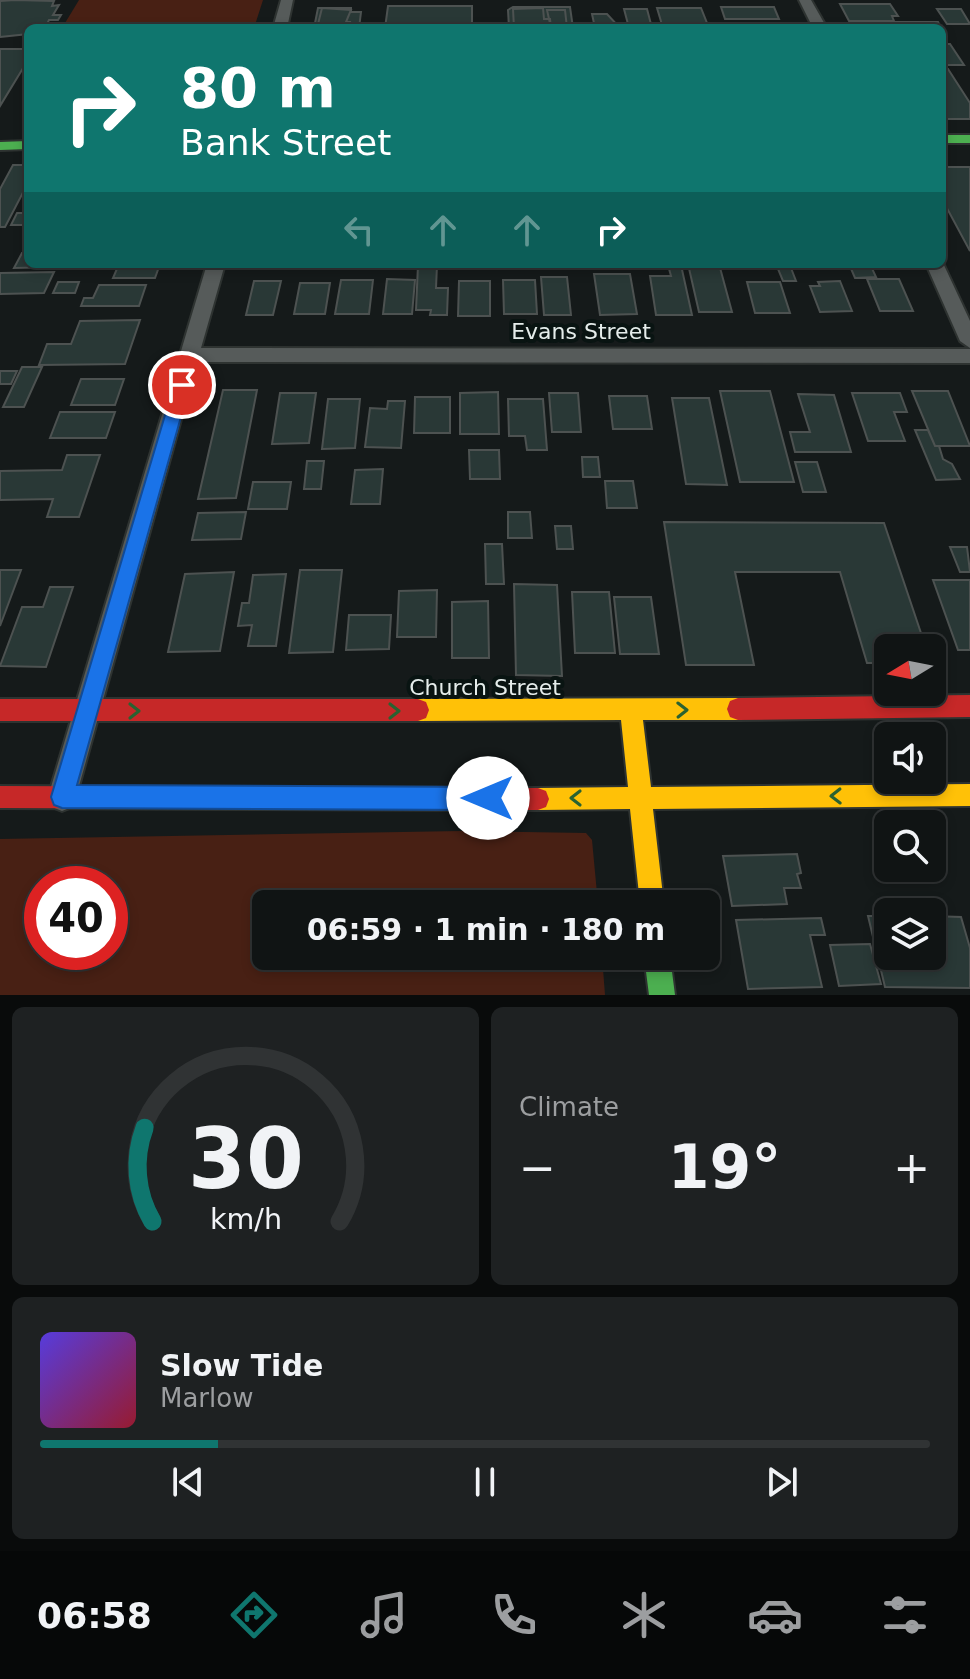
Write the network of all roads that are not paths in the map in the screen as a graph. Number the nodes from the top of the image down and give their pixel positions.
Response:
1 (287, 0) edge
2 (805, 0) edge
3 (281, 24) edge
4 (818, 24) edge
5 (946, 139) edge
6 (970, 139) edge
7 (24, 145) edge
8 (0, 146) edge
9 (215, 268) edge
10 (937, 268) edge
11 (970, 341) edge
12 (191, 355) junction
13 (970, 356) edge
14 (970, 706) edge
15 (0, 710) edge
16 (631, 710) junction
17 (86, 711) junction
18 (970, 795) edge
19 (0, 797) edge
20 (62, 797) junction
21 (640, 799) junction
22 (650, 890) edge
23 (659, 970) edge
24 (662, 995) edge

1 - 3 street
2 - 4 street
5 - 6 street
7 - 8 street
9 - 12 street
10 - 11 street
12 - 13 street, Evans Street
12 - 17 street
16 -> 14 street, Church Street
15 - 17 street, Church Street
17 -> 16 street, Church Street
16 - 21 street
17 - 20 street
18 -> 21 street
19 - 20 street
21 -> 20 street
21 - 22 street
23 - 24 street

